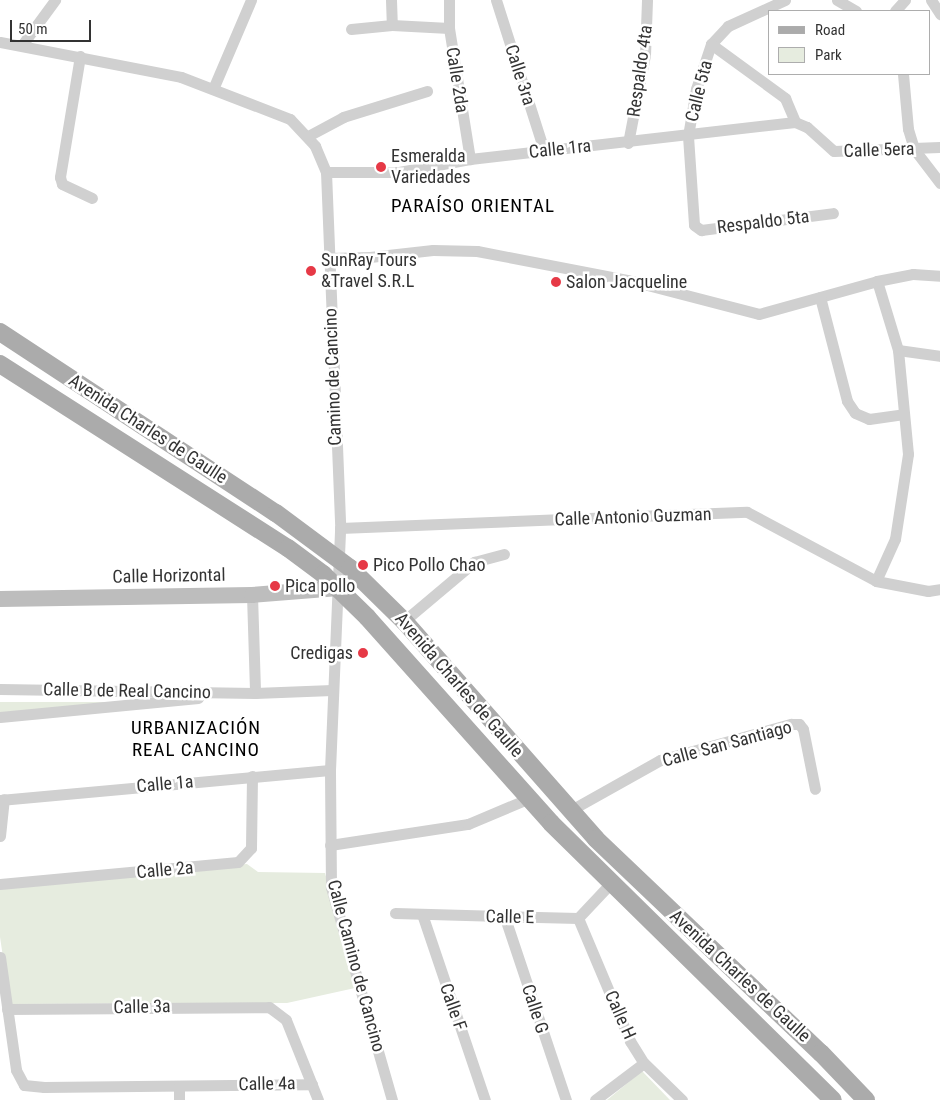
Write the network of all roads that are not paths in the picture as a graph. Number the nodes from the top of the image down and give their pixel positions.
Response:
1 (55, 0) edge
2 (251, 0) edge
3 (391, 0) edge
4 (449, 0) edge
5 (496, 0) edge
6 (647, 0) edge
7 (785, 0) edge
8 (837, 0) edge
9 (905, 0) edge
10 (931, 0) edge
11 (854, 10) edge
12 (896, 10) edge
13 (940, 14) edge
14 (392, 25) junction
15 (449, 28) junction
16 (351, 29) dead end
17 (0, 42) edge
18 (712, 44) junction
19 (22, 45) junction
20 (80, 56) junction
21 (903, 75) edge
22 (213, 90) junction
23 (427, 91) dead end
24 (796, 122) junction
25 (308, 136) junction
26 (688, 136) junction
27 (628, 143) junction
28 (940, 147) edge
29 (914, 149) junction
30 (544, 150) junction
31 (470, 159) junction
32 (326, 172) junction
33 (940, 183) edge
34 (92, 198) dead end
35 (833, 213) dead end
36 (694, 225) joint
37 (328, 258) junction
38 (940, 276) edge
39 (877, 281) junction
40 (820, 297) junction
41 (0, 332) edge
42 (898, 350) junction
43 (940, 356) edge
44 (0, 364) edge
45 (904, 414) junction
46 (340, 528) junction
47 (504, 554) dead end
48 (340, 559) junction
49 (876, 581) junction
50 (339, 588) junction
51 (940, 589) edge
52 (252, 595) junction
53 (0, 599) edge
54 (404, 621) junction
55 (0, 689) edge
56 (332, 690) junction
57 (255, 693) junction
58 (0, 717) edge
59 (330, 770) junction
60 (252, 776) junction
61 (815, 789) dead end
62 (530, 798) junction
63 (2, 800) edge
64 (571, 810) junction
65 (0, 836) edge
66 (330, 845) junction
67 (638, 879) junction
68 (612, 883) junction
69 (0, 884) edge
70 (642, 912) junction
71 (395, 913) dead end
72 (674, 913) junction
73 (422, 914) junction
74 (505, 918) junction
75 (578, 918) junction
76 (0, 957) edge
77 (7, 1009) junction
78 (644, 1063) junction
79 (312, 1084) junction
80 (179, 1086) junction
81 (179, 1100) edge
82 (318, 1100) edge
83 (392, 1100) edge
84 (485, 1100) edge
85 (566, 1100) edge
86 (595, 1100) edge
87 (682, 1100) edge
88 (833, 1100) edge
89 (866, 1100) edge

1 - 19 street
2 - 22 street
3 - 14 street
4 - 15 street, Calle 2da
5 - 30 street, Calle 3ra
6 - 27 street, Respaldo 4ta
7 - 18 street, Calle 5ta
8 - 11 street
9 - 12 street
10 - 13 street
14 - 15 street
14 - 16 street
15 - 31 street, Calle 2da
17 - 19 street, Camino de Cancino
18 - 24 street
18 - 26 street, Calle 5ta
19 - 20 street, Camino de Cancino
20 - 22 street, Camino de Cancino
20 - 34 street
21 - 29 street
22 - 25 street, Camino de Cancino
23 - 25 street
24 - 26 street, Calle 1ra
24 - 29 street, Calle 5era
25 - 32 street, Camino de Cancino
26 - 27 street, Calle 1ra
26 - 36 street, Calle 5ta
27 - 30 street, Calle 1ra
28 - 29 street, Calle 5era
29 - 33 street
30 - 31 street, Calle 1ra
31 - 32 street, Calle 1ra
32 - 37 street, Camino de Cancino
35 - 36 street, Respaldo 5ta
37 - 40 street
37 - 46 street, Camino de Cancino
38 - 39 street
39 - 40 street
39 - 42 street
40 - 45 street
41 - 48 main road, Avenida Charles de Gaulle
42 - 43 street
42 - 45 street
44 - 50 main road, Avenida Charles de Gaulle
45 - 49 street
46 - 48 street
46 - 49 street, Calle Antonio Guzman
47 - 54 street
48 - 50 street, Calle Camino de Cancino
48 - 54 main road, Avenida Charles de Gaulle
49 - 51 street, Calle Antonio Guzman
50 - 52 main road, Calle Horizontal
50 - 56 street, Calle Camino de Cancino
50 - 62 main road, Avenida Charles de Gaulle
52 - 53 main road, Calle Horizontal
52 - 57 street
54 - 64 main road, Avenida Charles de Gaulle
55 - 57 street, Calle B de Real Cancino
56 - 57 street
56 - 59 street, Calle Camino de Cancino
57 - 58 street
59 - 60 street, Calle 1a
59 - 66 street, Calle Camino de Cancino
60 - 63 street, Calle 1a
60 - 69 street, Calle 2a
61 - 64 street, Calle San Santiago
62 - 66 street
62 - 68 main road, Avenida Charles de Gaulle
63 - 65 street
64 - 67 main road, Avenida Charles de Gaulle
66 - 83 street, Calle Camino de Cancino
67 - 68 main road
67 - 72 main road, Avenida Charles de Gaulle
68 - 70 main road, Avenida Charles de Gaulle
68 - 75 street
70 - 72 main road
70 - 88 main road, Avenida Charles de Gaulle
71 - 73 street, Calle E
72 - 89 main road, Avenida Charles de Gaulle
73 - 74 street, Calle E
73 - 84 street, Calle F
74 - 75 street, Calle E
74 - 85 street, Calle G
75 - 78 street, Calle H
76 - 77 street, Calle 4a
77 - 79 street, Calle 3a
77 - 80 street, Calle 4a
78 - 86 street
78 - 87 street, Calle H
79 - 80 street, Calle 4a
79 - 82 street
80 - 81 street

